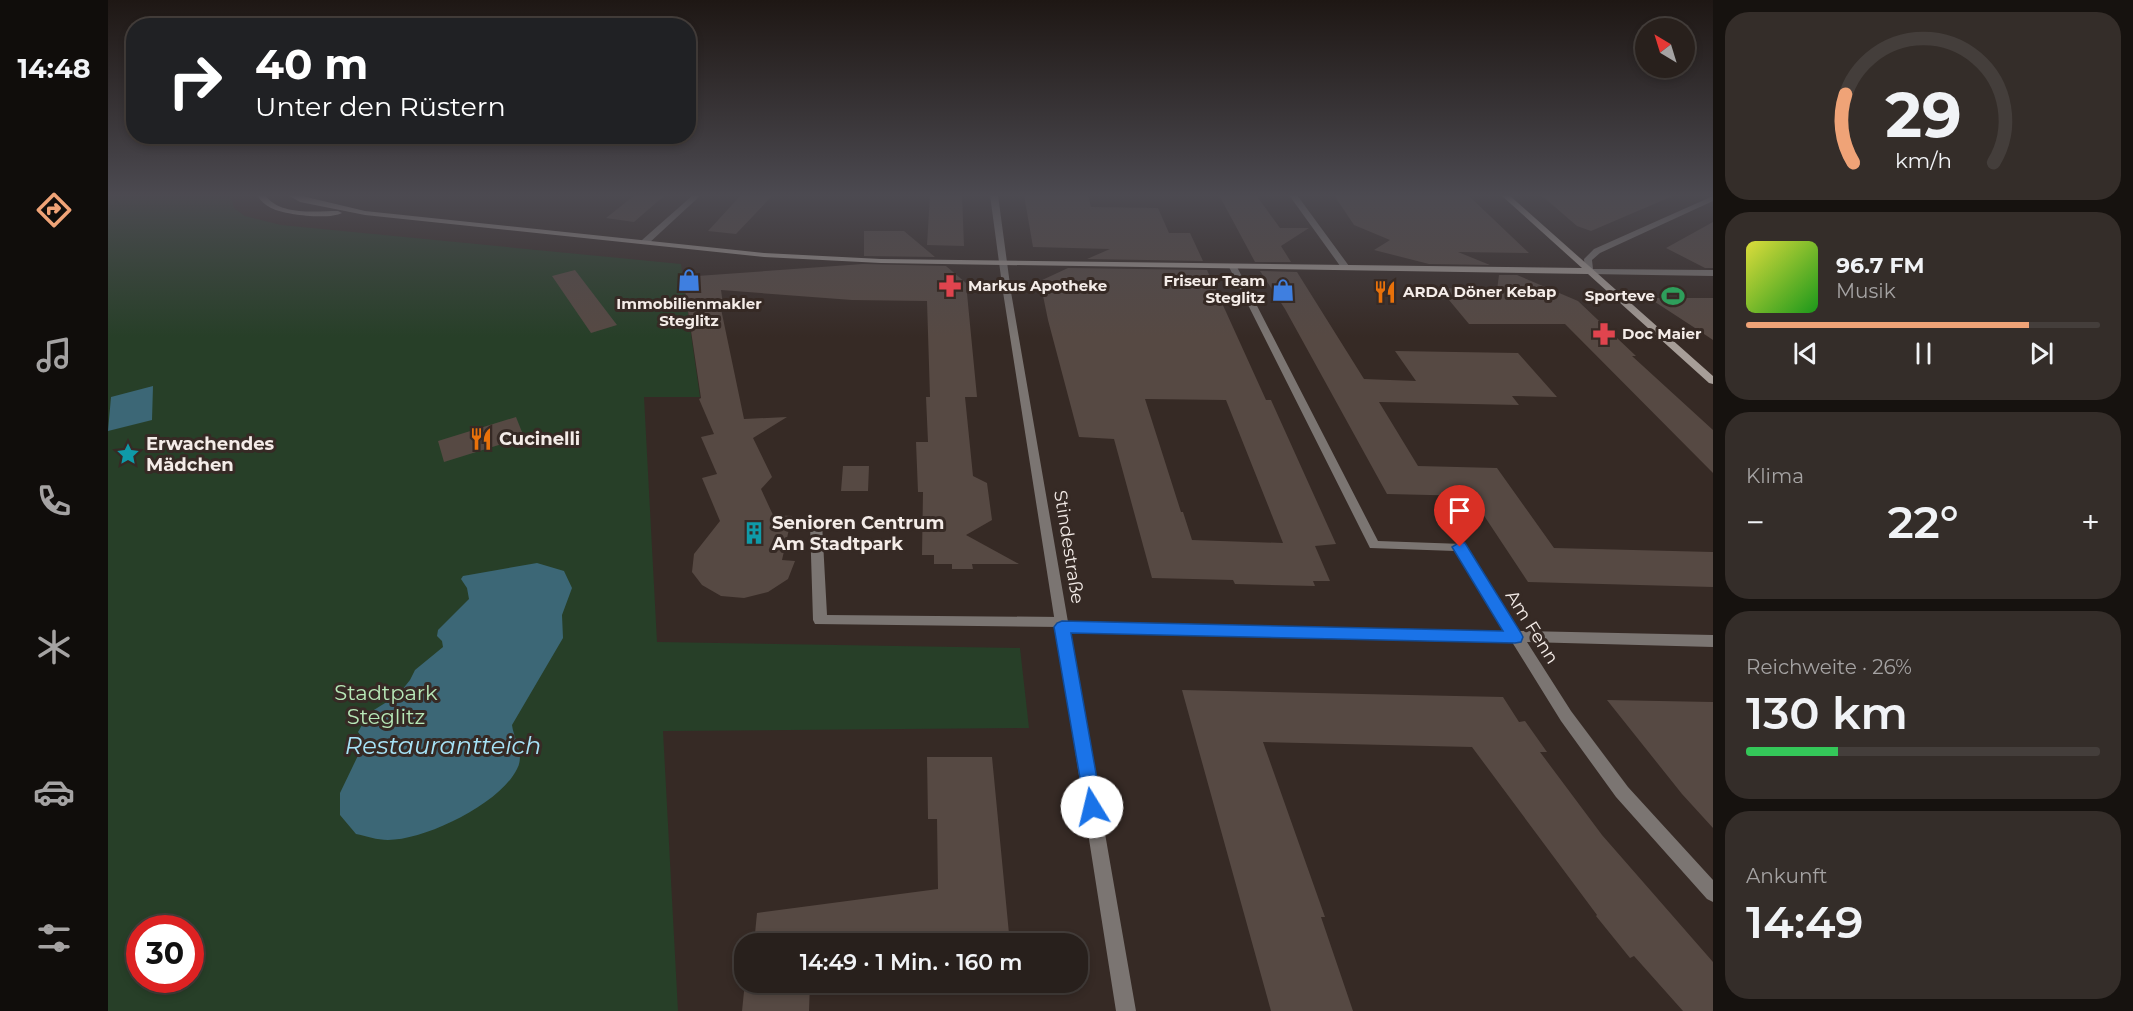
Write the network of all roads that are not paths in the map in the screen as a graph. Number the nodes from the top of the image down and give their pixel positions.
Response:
1 (647, 242) edge
2 (1000, 242) edge
3 (1327, 242) edge
4 (1557, 242) edge
5 (1616, 242) edge
6 (1003, 263) junction
7 (1233, 267) junction
8 (1346, 268) junction
9 (1589, 271) junction
10 (1713, 273) edge
11 (1713, 381) edge
12 (816, 523) dead end
13 (1062, 625) junction
14 (1515, 637) junction
15 (1713, 641) edge
16 (1713, 893) edge
17 (1126, 1011) edge

1 - 6 street
2 - 6 street, Stindestraße
3 - 8 street
4 - 9 street
5 - 9 street
6 - 7 street
6 - 13 street, Stindestraße
7 - 8 street
7 - 14 street, Am Fenn
8 - 9 street
9 - 10 street
9 - 11 street
12 - 13 street
13 - 14 street
13 - 17 street, Stindestraße
14 - 15 street
14 - 16 street, Am Fenn

